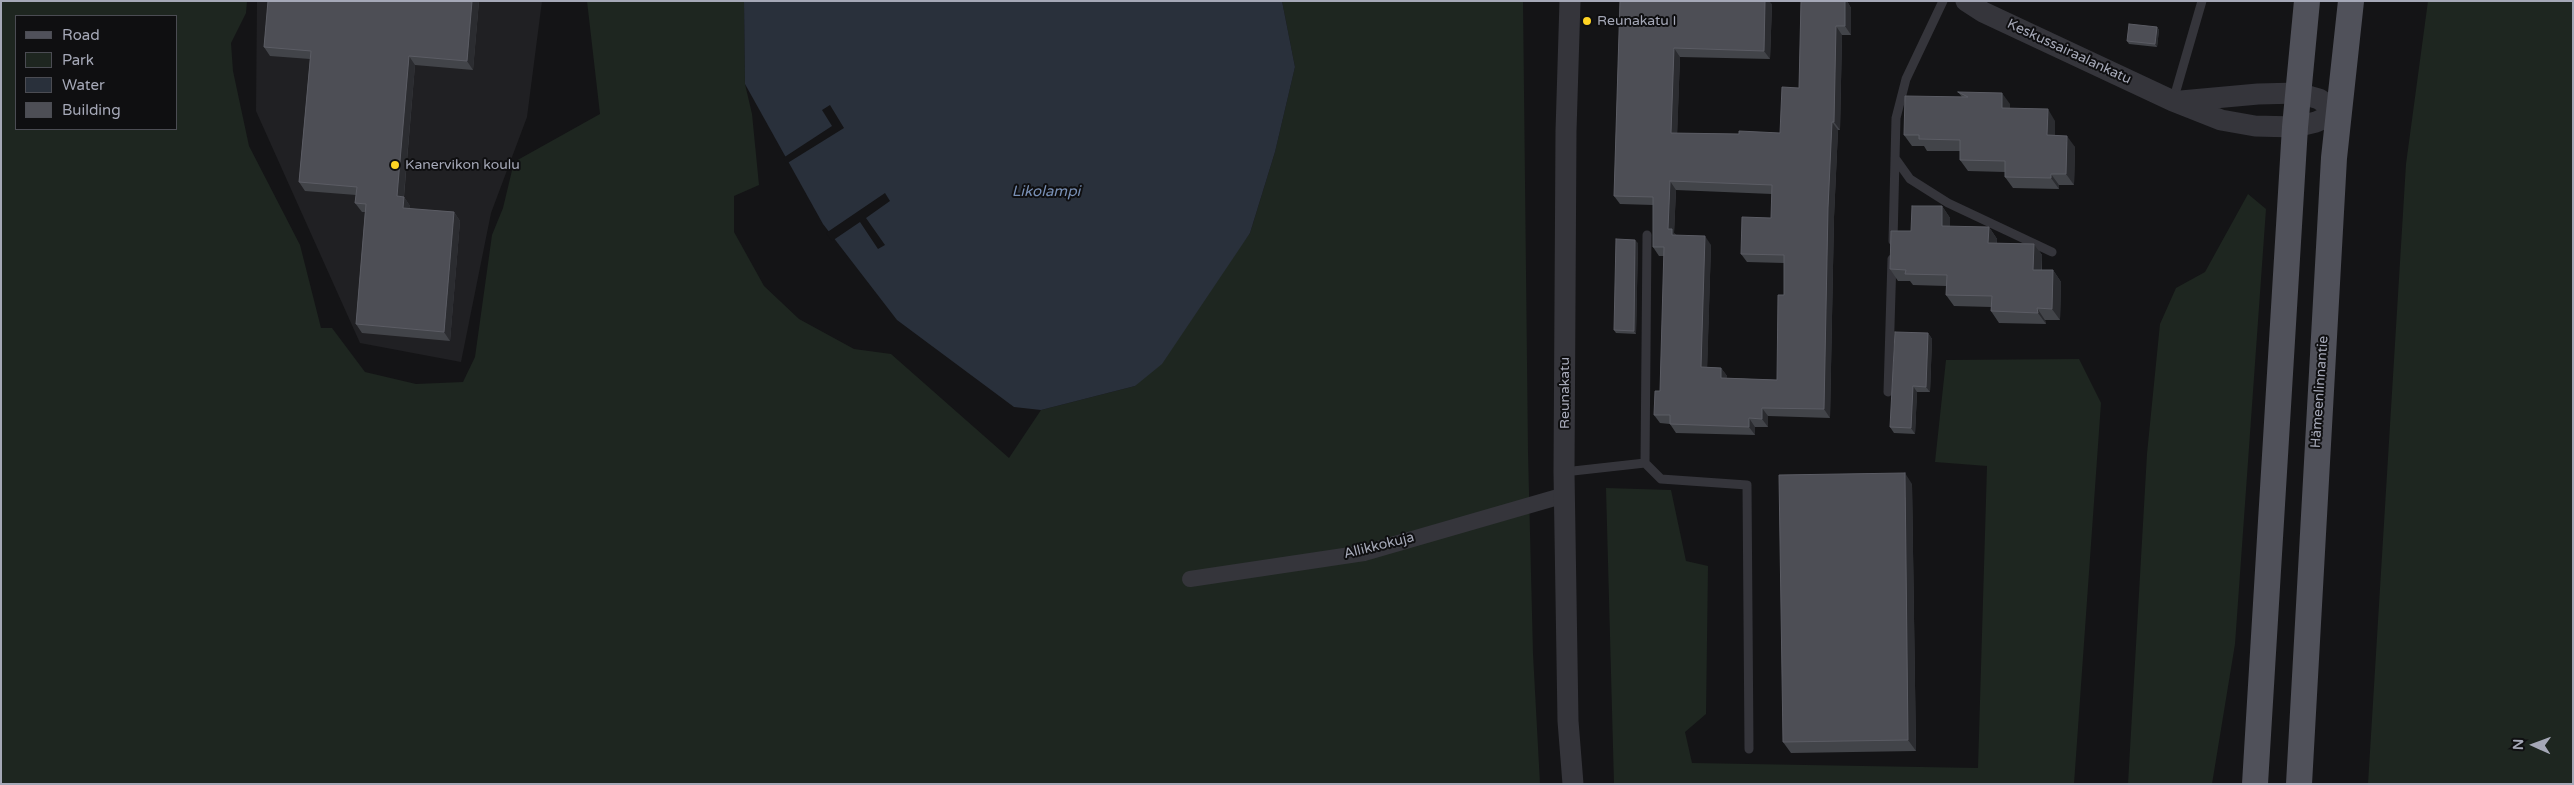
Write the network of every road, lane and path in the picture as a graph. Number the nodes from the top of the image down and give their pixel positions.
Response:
1 (1570, 1) edge
2 (1943, 1) edge
3 (1966, 1) edge
4 (2202, 1) edge
5 (2307, 1) edge
6 (2351, 1) edge
7 (2298, 93) junction
8 (2173, 101) junction
9 (2338, 112) junction
10 (2296, 127) junction
11 (1896, 158) junction
12 (1647, 236) dead end
13 (2052, 252) dead end
14 (1888, 392) dead end
15 (1645, 463) junction
16 (1564, 472) junction
17 (1565, 496) junction
18 (1190, 579) dead end
19 (1749, 749) dead end
20 (1573, 784) edge
21 (2255, 784) edge
22 (2299, 784) edge

1 - 16 street, Reunakatu
2 - 11 lane
3 - 8 street, Keskussairaalankatu
4 - 8 lane
5 - 7 main road
6 - 9 main road, Hämeenlinnantie
7 - 8 street, Keskussairaalankatu
7 - 9 street, Keskussairaalankatu
7 - 10 main road
8 - 10 street, Keskussairaalankatu
9 - 10 street, Keskussairaalankatu
9 - 22 main road, Hämeenlinnantie
10 - 21 main road
11 - 13 lane
11 - 14 lane
12 - 15 lane
15 - 16 lane
15 - 19 lane
16 - 17 street, Reunakatu
17 - 18 street, Allikkokuja
17 - 20 street, Reunakatu

